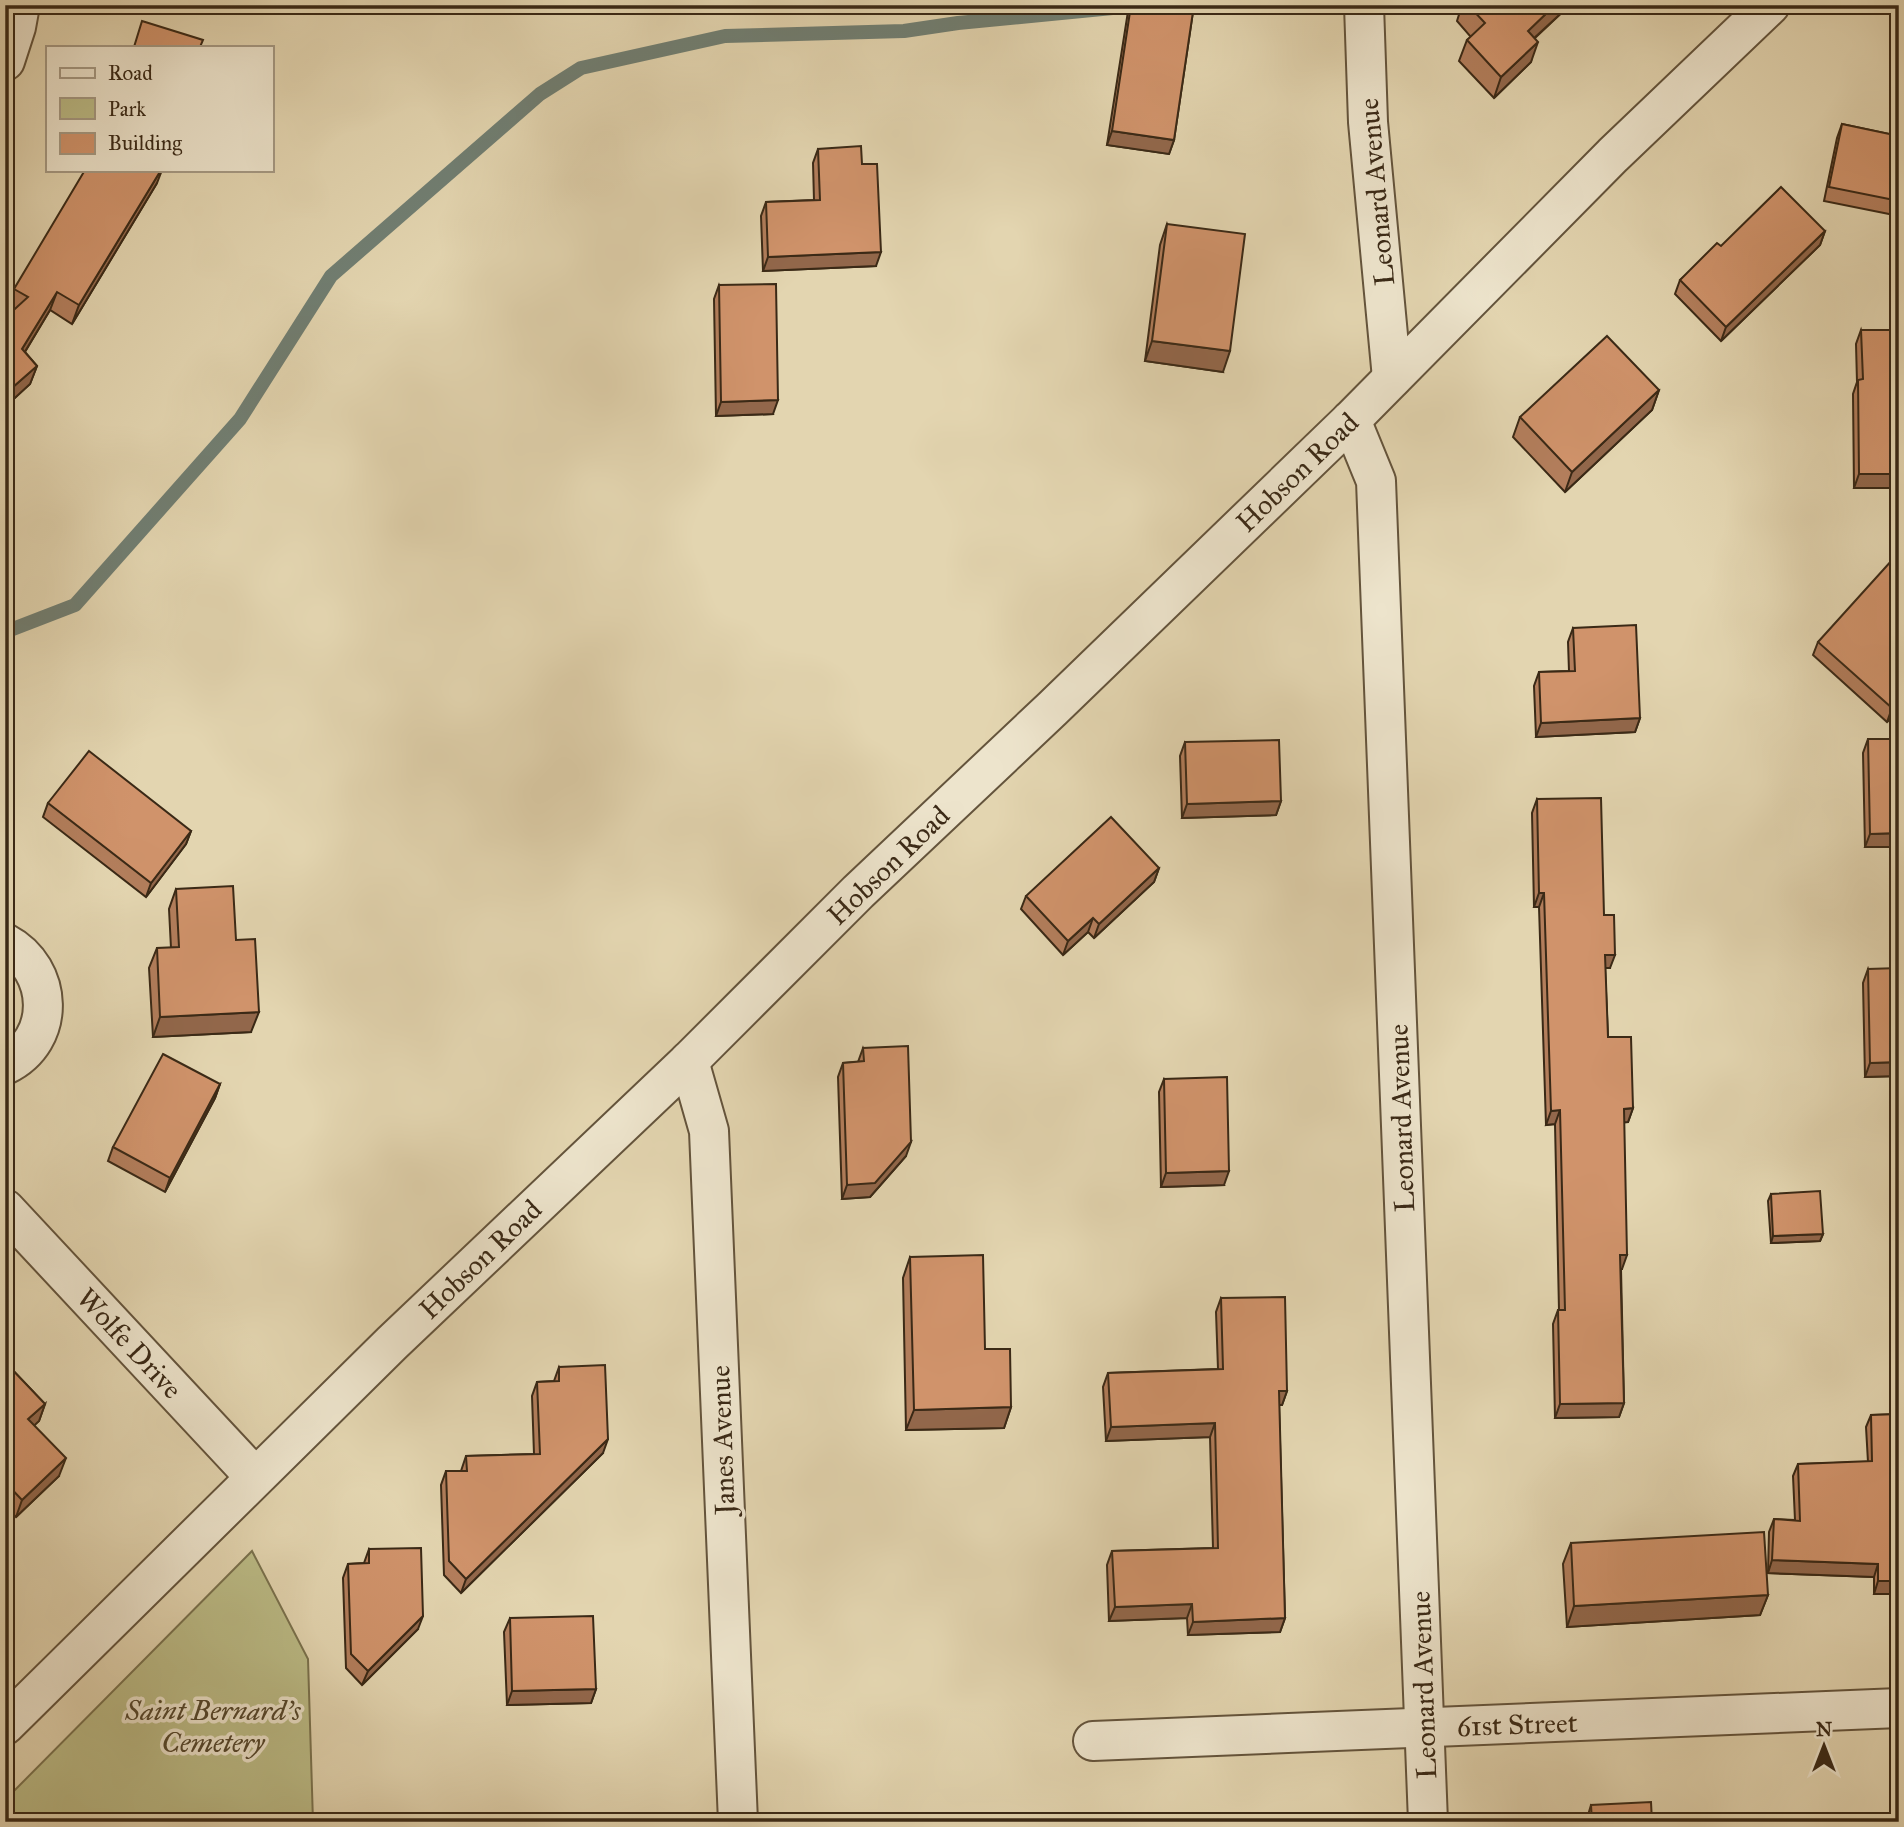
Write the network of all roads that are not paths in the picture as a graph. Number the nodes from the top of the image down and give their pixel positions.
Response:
1 (20, 5) edge
2 (1364, 5) edge
3 (1770, 5) edge
4 (5, 61) edge
5 (1392, 378) junction
6 (1351, 420) junction
7 (5, 943) edge
8 (689, 1061) junction
9 (5, 1065) edge
10 (5, 1209) edge
11 (255, 1477) junction
12 (1899, 1707) edge
13 (5, 1725) edge
14 (1424, 1728) junction
15 (1093, 1741) dead end
16 (738, 1822) edge
17 (1428, 1822) edge

1 - 4 street
2 - 5 street, Leonard Avenue
3 - 5 street, Hobson Road
5 - 6 street, Hobson Road
6 - 8 street, Hobson Road
6 - 14 street, Leonard Avenue
7 - 9 street
8 - 11 street, Hobson Road
8 - 16 street, Janes Avenue
10 - 11 street, Wolfe Drive
11 - 13 street, Hobson Road
12 - 14 street, 61st Street
14 - 15 street, 61st Street
14 - 17 street, Leonard Avenue

